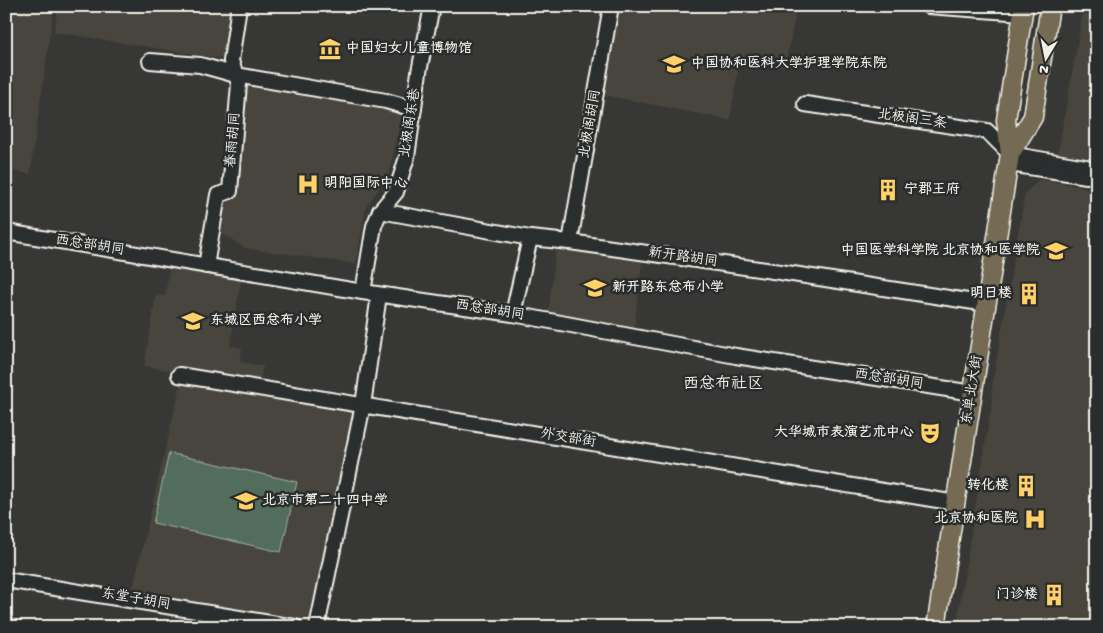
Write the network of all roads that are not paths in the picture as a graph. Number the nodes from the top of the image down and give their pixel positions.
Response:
1 (239, 6) edge
2 (432, 6) edge
3 (611, 6) edge
4 (928, 6) edge
5 (1050, 6) edge
6 (1023, 10) edge
7 (150, 61) dead end
8 (236, 75) junction
9 (805, 104) dead end
10 (414, 109) junction
11 (1009, 159) junction
12 (1097, 174) edge
13 (380, 211) junction
14 (6, 232) edge
15 (530, 238) junction
16 (570, 242) junction
17 (206, 266) junction
18 (363, 292) junction
19 (379, 295) junction
20 (987, 304) junction
21 (513, 314) junction
22 (179, 375) dead end
23 (973, 393) junction
24 (363, 405) junction
25 (956, 503) junction
26 (6, 580) edge
27 (295, 627) edge
28 (317, 627) edge
29 (936, 627) edge

1 - 8 street, 春雨胡同
2 - 10 street, 北极阁东巷
3 - 16 street, 北极阁胡同
4 - 6 street
5 - 11 main road, 东单北大街
6 - 11 main road, 东单北大街
7 - 8 street
8 - 10 street
8 - 17 street, 春雨胡同
9 - 11 street, 北极阁三条
10 - 13 street, 北极阁东巷
11 - 12 street
11 - 20 main road, 东单北大街
13 - 15 street, 新开路胡同
13 - 18 street, 北极阁东巷
14 - 17 street, 西总部胡同
15 - 16 street, 新开路胡同
15 - 21 street
16 - 20 street, 新开路胡同
17 - 18 street, 西总部胡同
18 - 19 street, 西总部胡同
19 - 21 street, 西总部胡同
19 - 24 street
20 - 23 main road, 东单北大街
21 - 23 street, 西总部胡同
22 - 24 street, 外交部街
23 - 25 main road, 东单北大街
24 - 25 street, 外交部街
24 - 28 street
25 - 29 main road, 东单北大街
26 - 27 street, 东堂子胡同

